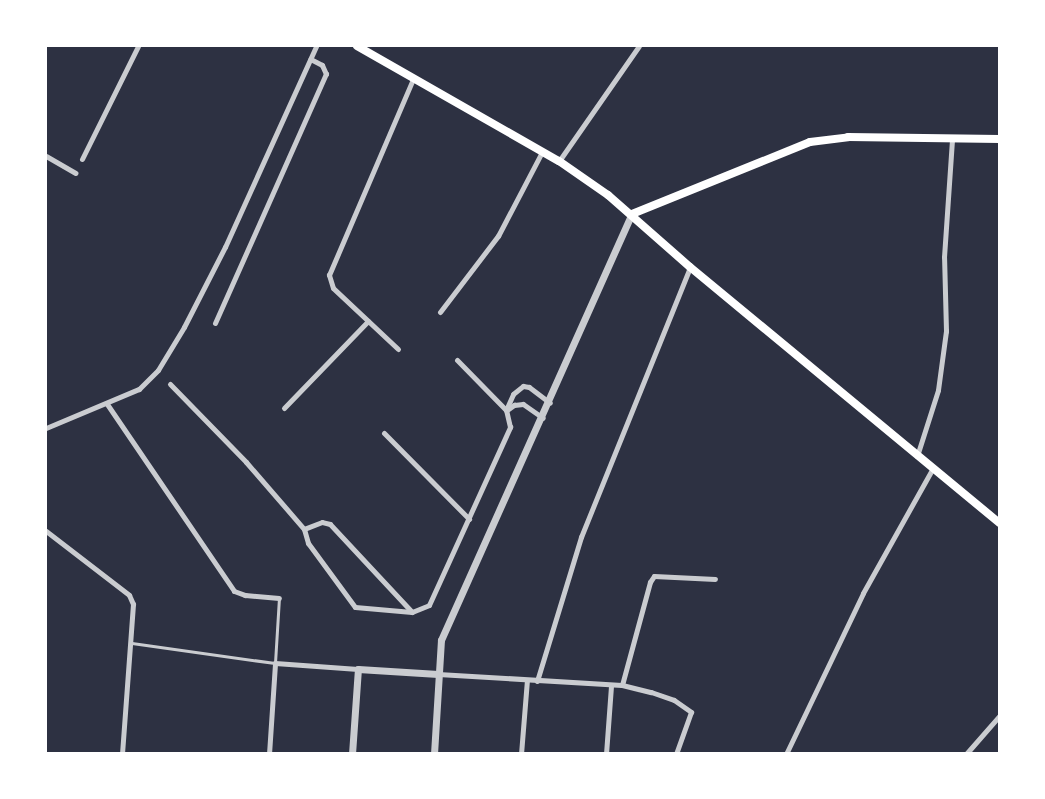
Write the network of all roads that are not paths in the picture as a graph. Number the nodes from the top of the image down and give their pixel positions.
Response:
1 (138, 46) edge
2 (316, 46) edge
3 (357, 46) edge
4 (639, 46) edge
5 (310, 60) junction
6 (414, 76) junction
7 (952, 139) junction
8 (999, 139) edge
9 (542, 152) junction
10 (46, 156) edge
11 (82, 159) dead end
12 (559, 161) junction
13 (75, 173) dead end
14 (653, 207) junction
15 (632, 214) junction
16 (647, 229) junction
17 (690, 267) junction
18 (440, 312) dead end
19 (368, 321) junction
20 (215, 323) dead end
21 (398, 349) dead end
22 (457, 360) dead end
23 (170, 384) dead end
24 (550, 403) junction
25 (107, 404) junction
26 (284, 408) dead end
27 (506, 410) junction
28 (543, 418) junction
29 (46, 428) edge
30 (384, 433) dead end
31 (917, 456) junction
32 (933, 468) junction
33 (469, 519) junction
34 (999, 523) edge
35 (304, 529) junction
36 (46, 531) edge
37 (716, 579) dead end
38 (279, 598) joint
39 (412, 612) junction
40 (132, 643) junction
41 (275, 663) junction
42 (358, 669) junction
43 (438, 674) junction
44 (527, 680) junction
45 (537, 681) junction
46 (622, 685) junction
47 (611, 686) junction
48 (999, 715) edge
49 (122, 754) edge
50 (269, 754) edge
51 (352, 754) edge
52 (433, 754) edge
53 (522, 754) edge
54 (606, 754) edge
55 (676, 754) edge
56 (786, 754) edge
57 (966, 754) edge

1 - 11 street
2 - 5 street
3 - 6 main road
4 - 12 street
5 - 20 street
5 - 25 street
6 - 9 main road
6 - 19 street
7 - 8 main road
7 - 14 main road
7 - 31 street
9 - 12 main road
9 - 18 street
10 - 13 street
12 - 15 main road
14 - 15 main road
14 - 16 main road
15 - 16 main road
15 - 24 street
16 - 17 main road
17 - 31 main road
17 - 45 street
19 - 21 street
19 - 26 street
22 - 27 street
23 - 35 street
24 - 27 street
24 - 28 street
25 - 29 street
25 - 38 street
27 - 28 street
27 - 33 street
28 - 43 street
30 - 33 street
31 - 32 main road
32 - 34 main road
32 - 56 street
33 - 39 street
35 - 39 street
35 - 39 street
36 - 40 street
37 - 46 street
38 - 41 lane
40 - 41 lane
40 - 49 street
41 - 42 street
41 - 50 street
42 - 43 street
42 - 51 street
43 - 44 street
43 - 52 street
44 - 45 street
44 - 53 street
45 - 47 street
46 - 47 street
46 - 55 street
47 - 54 street
48 - 57 street

